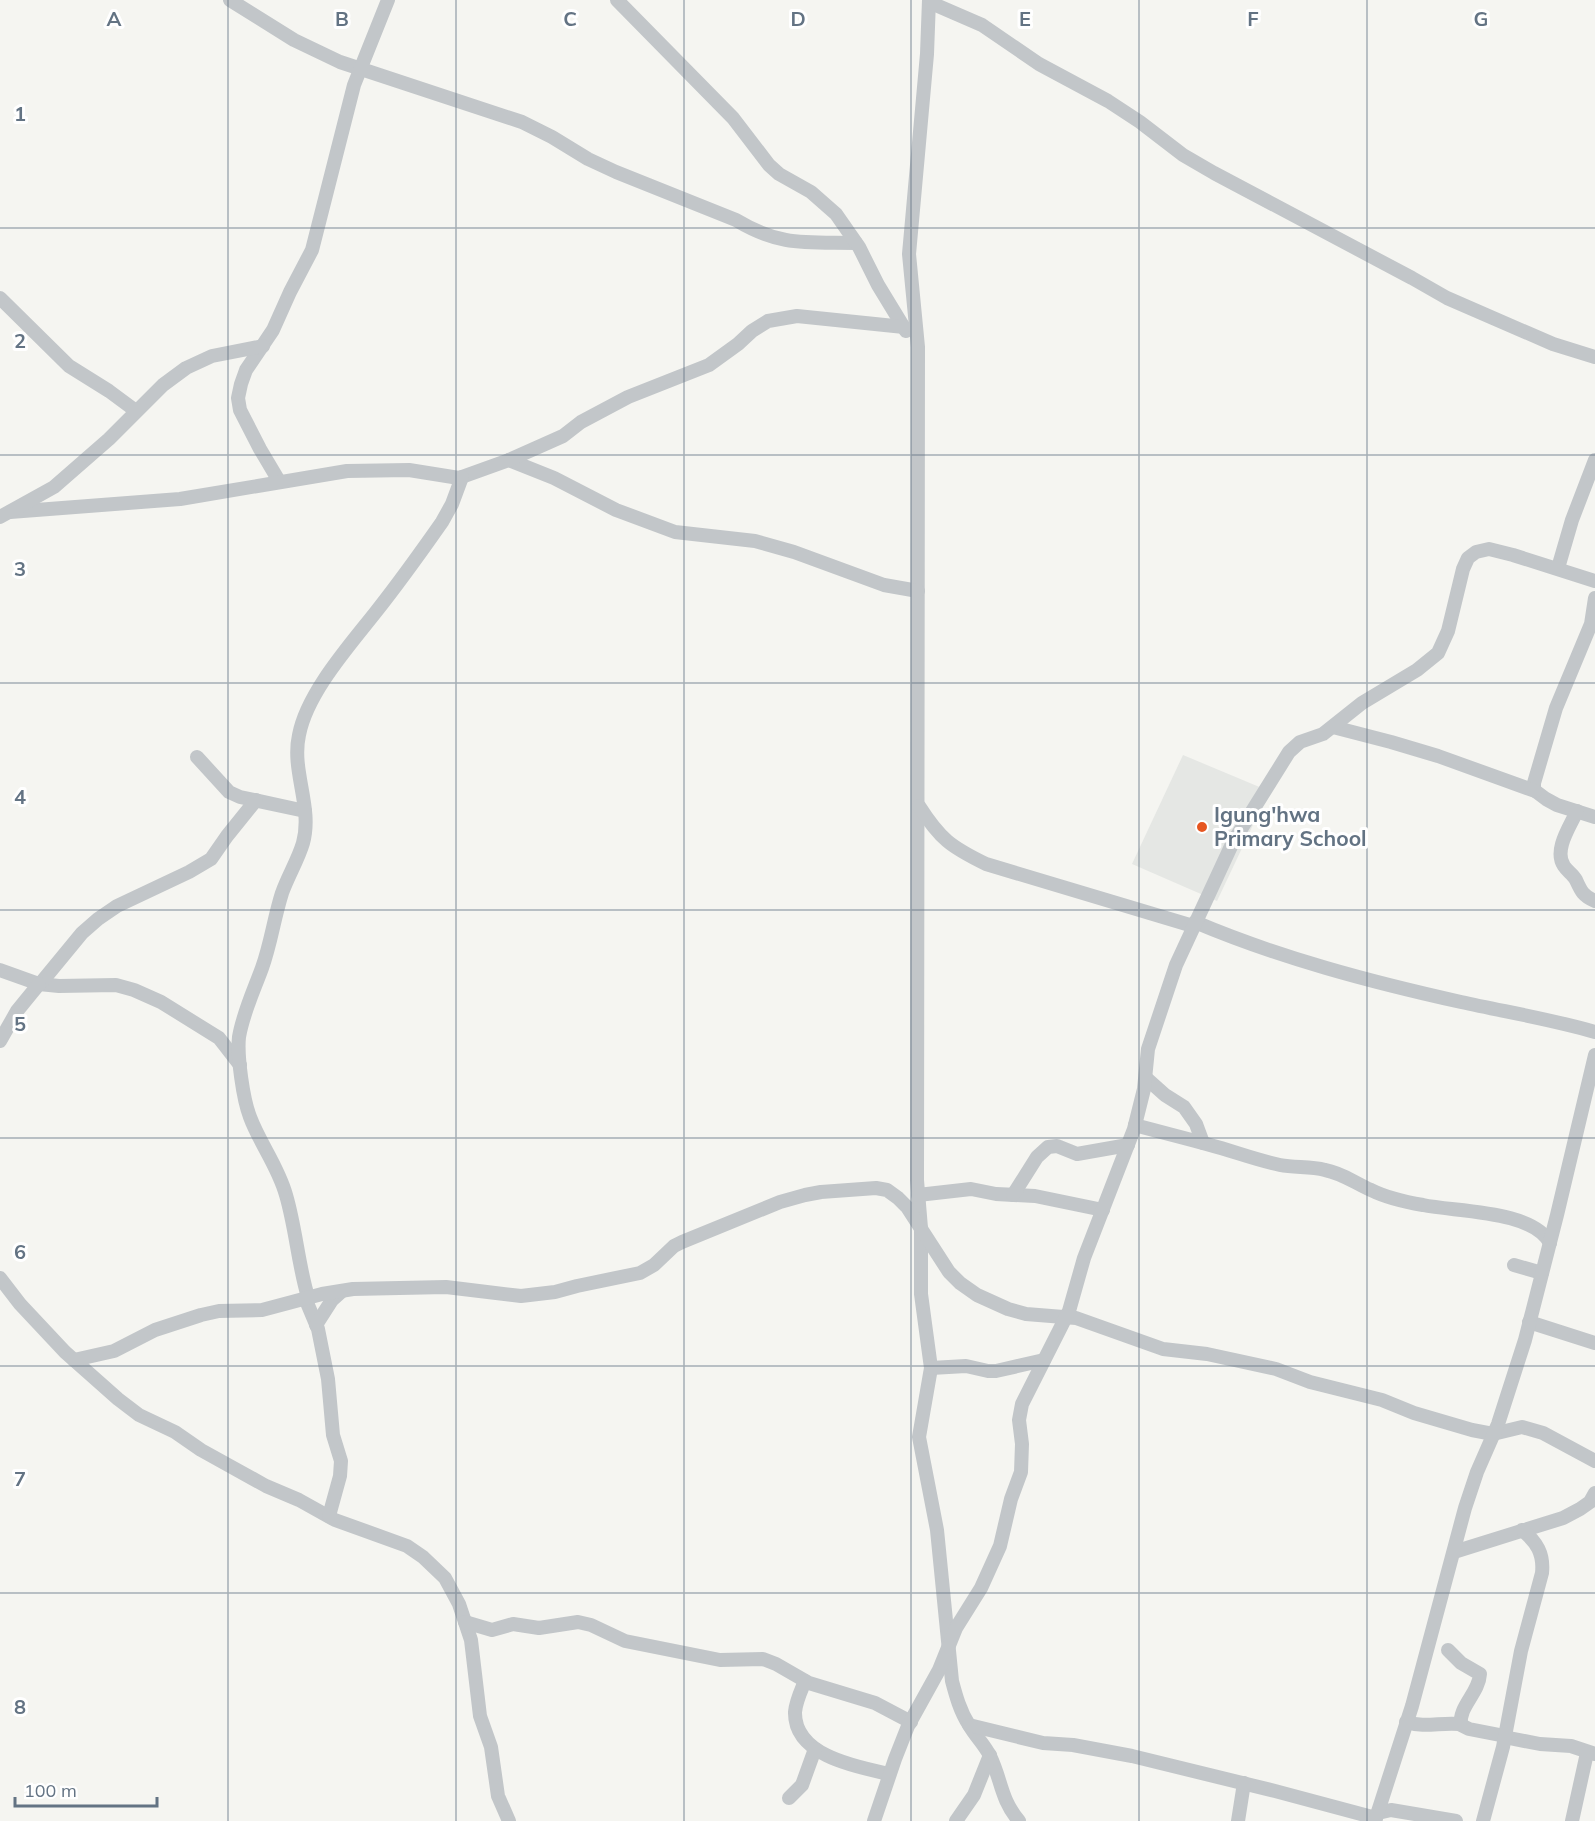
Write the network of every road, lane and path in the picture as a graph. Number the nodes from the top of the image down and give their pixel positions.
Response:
1 (230, 0) edge
2 (388, 0) edge
3 (617, 0) edge
4 (929, 1) edge
5 (361, 69) junction
6 (856, 243) junction
7 (0, 298) edge
8 (904, 327) junction
9 (263, 346) junction
10 (918, 347) junction
11 (1595, 357) edge
12 (136, 411) junction
13 (509, 460) junction
14 (1595, 460) edge
15 (462, 477) junction
16 (279, 481) junction
17 (5, 514) edge
18 (1558, 568) junction
19 (1595, 581) edge
20 (918, 591) junction
21 (1595, 598) edge
22 (1333, 728) junction
23 (197, 757) dead end
24 (1535, 791) junction
25 (256, 800) junction
26 (918, 806) junction
27 (1577, 811) junction
28 (305, 812) junction
29 (1595, 817) edge
30 (1595, 901) edge
31 (1194, 924) junction
32 (0, 970) edge
33 (40, 984) junction
34 (1595, 1032) edge
35 (0, 1041) edge
36 (1595, 1055) edge
37 (240, 1065) junction
38 (1146, 1078) junction
39 (1135, 1125) junction
40 (1203, 1143) junction
41 (1128, 1145) junction
42 (918, 1195) junction
43 (1013, 1195) junction
44 (1103, 1210) junction
45 (921, 1228) junction
46 (1550, 1243) junction
47 (1514, 1265) dead end
48 (1542, 1273) junction
49 (0, 1278) edge
50 (342, 1290) junction
51 (307, 1297) junction
52 (1066, 1316) junction
53 (1529, 1322) junction
54 (316, 1325) junction
55 (1595, 1343) edge
56 (74, 1360) junction
57 (1044, 1360) junction
58 (930, 1368) junction
59 (1493, 1434) junction
60 (1595, 1461) edge
61 (1595, 1493) edge
62 (329, 1516) junction
63 (1522, 1530) junction
64 (1454, 1552) junction
65 (465, 1622) junction
66 (950, 1643) junction
67 (1448, 1650) dead end
68 (805, 1681) junction
69 (911, 1722) junction
70 (1406, 1722) junction
71 (1460, 1724) junction
72 (969, 1725) junction
73 (1505, 1737) junction
74 (815, 1749) junction
75 (1591, 1753) edge
76 (990, 1755) junction
77 (889, 1774) junction
78 (1244, 1783) junction
79 (789, 1798) dead end
80 (1376, 1818) edge
81 (1440, 1820) edge
82 (509, 1821) edge
83 (874, 1821) edge
84 (956, 1821) edge
85 (1019, 1821) edge
86 (1238, 1821) edge
87 (1456, 1821) edge
88 (1483, 1821) edge
89 (1572, 1821) edge

1 - 5 street
2 - 5 street
3 - 6 street
4 - 10 street
4 - 11 street
5 - 6 street
5 - 9 street
6 - 8 street
7 - 12 street
8 - 10 street
8 - 13 street
9 - 12 street
9 - 16 street
10 - 20 street
12 - 17 street
13 - 15 street
13 - 20 street
14 - 18 street
15 - 16 street
15 - 28 street
16 - 17 street
18 - 19 street
18 - 22 street
20 - 26 street
21 - 24 street
22 - 24 street
22 - 31 street
23 - 25 street
24 - 27 street
25 - 28 street
25 - 33 street
26 - 31 street
26 - 42 street
27 - 29 street
27 - 30 street
28 - 37 street
31 - 34 street
31 - 38 street
32 - 33 street
33 - 35 street
33 - 37 street
36 - 46 street
37 - 51 street
38 - 39 street
38 - 40 street
39 - 40 street
39 - 41 street
40 - 46 street
41 - 43 street
41 - 44 street
42 - 43 street
42 - 45 street
43 - 44 street
44 - 52 street
45 - 50 street
45 - 52 street
45 - 58 street
46 - 48 street
47 - 48 street
48 - 53 street
49 - 56 street
50 - 51 street
50 - 54 street
51 - 54 street
51 - 56 street
52 - 57 street
52 - 59 street
53 - 55 street
53 - 59 street
54 - 62 street
56 - 62 street
57 - 58 street
57 - 66 street
58 - 66 street
59 - 60 street
59 - 64 street
61 - 63 street
62 - 65 street
63 - 64 street
63 - 73 street
64 - 70 street
65 - 68 street
65 - 82 street
66 - 69 street
66 - 72 street
67 - 71 street
68 - 69 street
68 - 74 street
69 - 77 street
70 - 71 street
70 - 80 street
71 - 73 street
72 - 76 street
72 - 78 street
73 - 75 street
73 - 88 street
74 - 77 street
74 - 79 street
75 - 89 street
76 - 84 street
76 - 85 street
77 - 83 street
78 - 80 street
78 - 86 street
80 - 81 street
81 - 87 street

